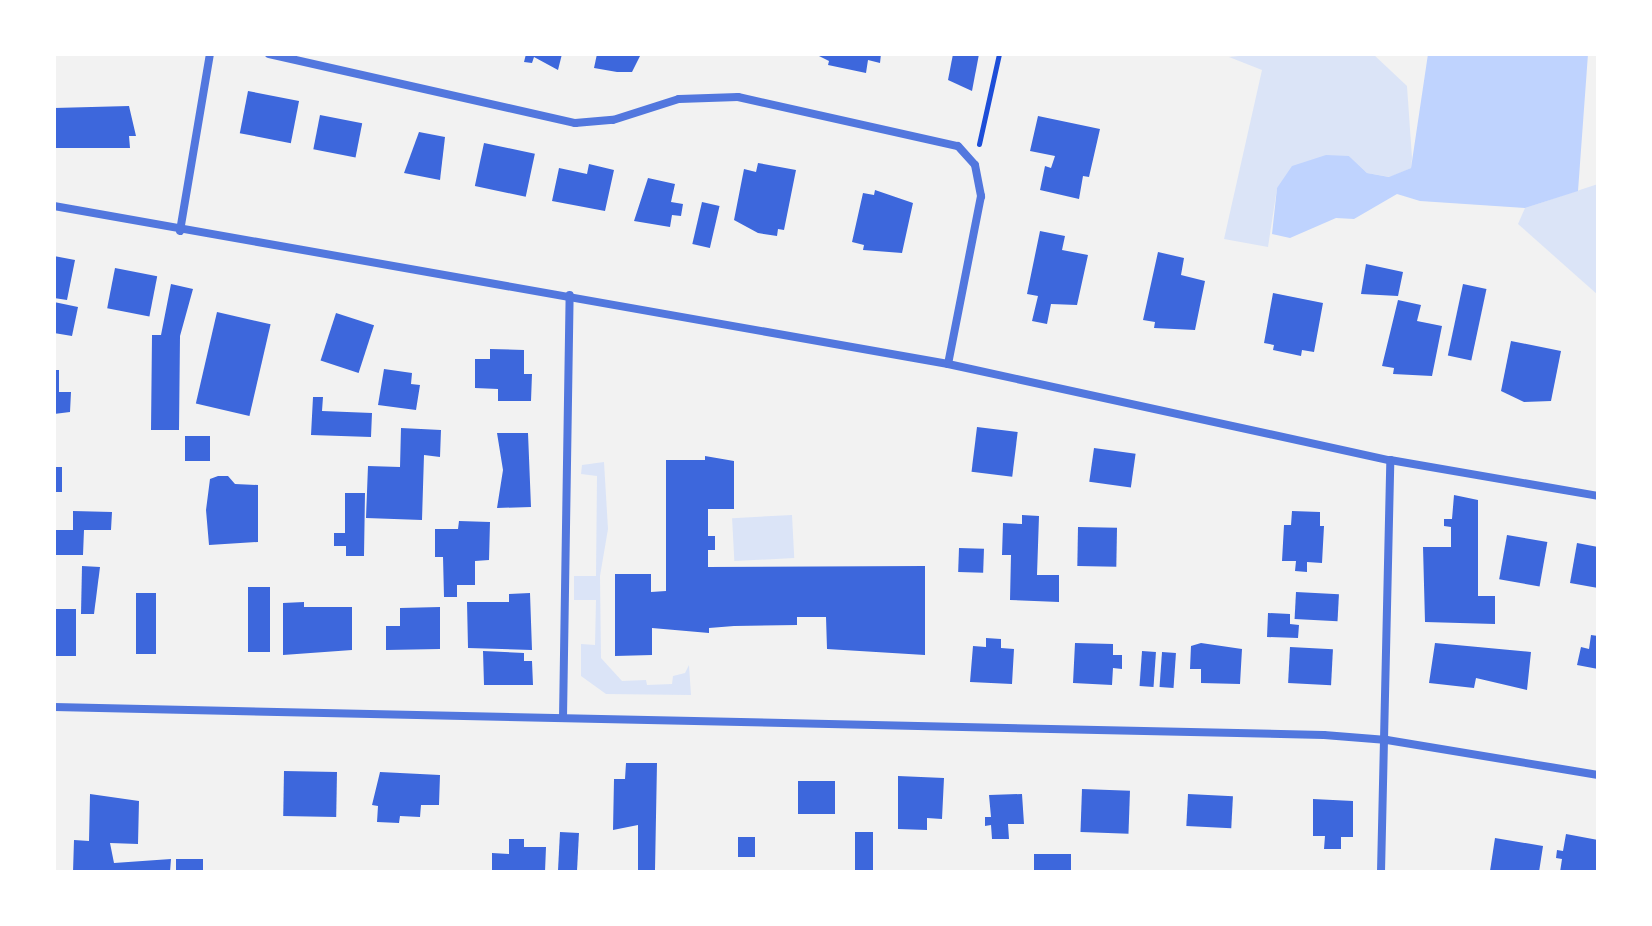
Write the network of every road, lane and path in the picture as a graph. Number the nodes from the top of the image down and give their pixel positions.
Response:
1 (210, 54) edge
2 (269, 54) edge
3 (999, 54) edge
4 (975, 165) junction
5 (54, 206) edge
6 (180, 231) junction
7 (570, 295) junction
8 (948, 364) junction
9 (1390, 460) junction
10 (1598, 496) edge
11 (54, 707) edge
12 (563, 718) junction
13 (1387, 740) junction
14 (1598, 775) edge
15 (1381, 872) edge

1 - 6 street
2 - 4 street
3 - 4 path
4 - 8 street
5 - 6 street
6 - 7 street
7 - 8 street
7 - 12 street
8 - 9 street
9 - 10 street
9 - 13 street
11 - 12 street
12 - 13 street
13 - 14 street
13 - 15 street

